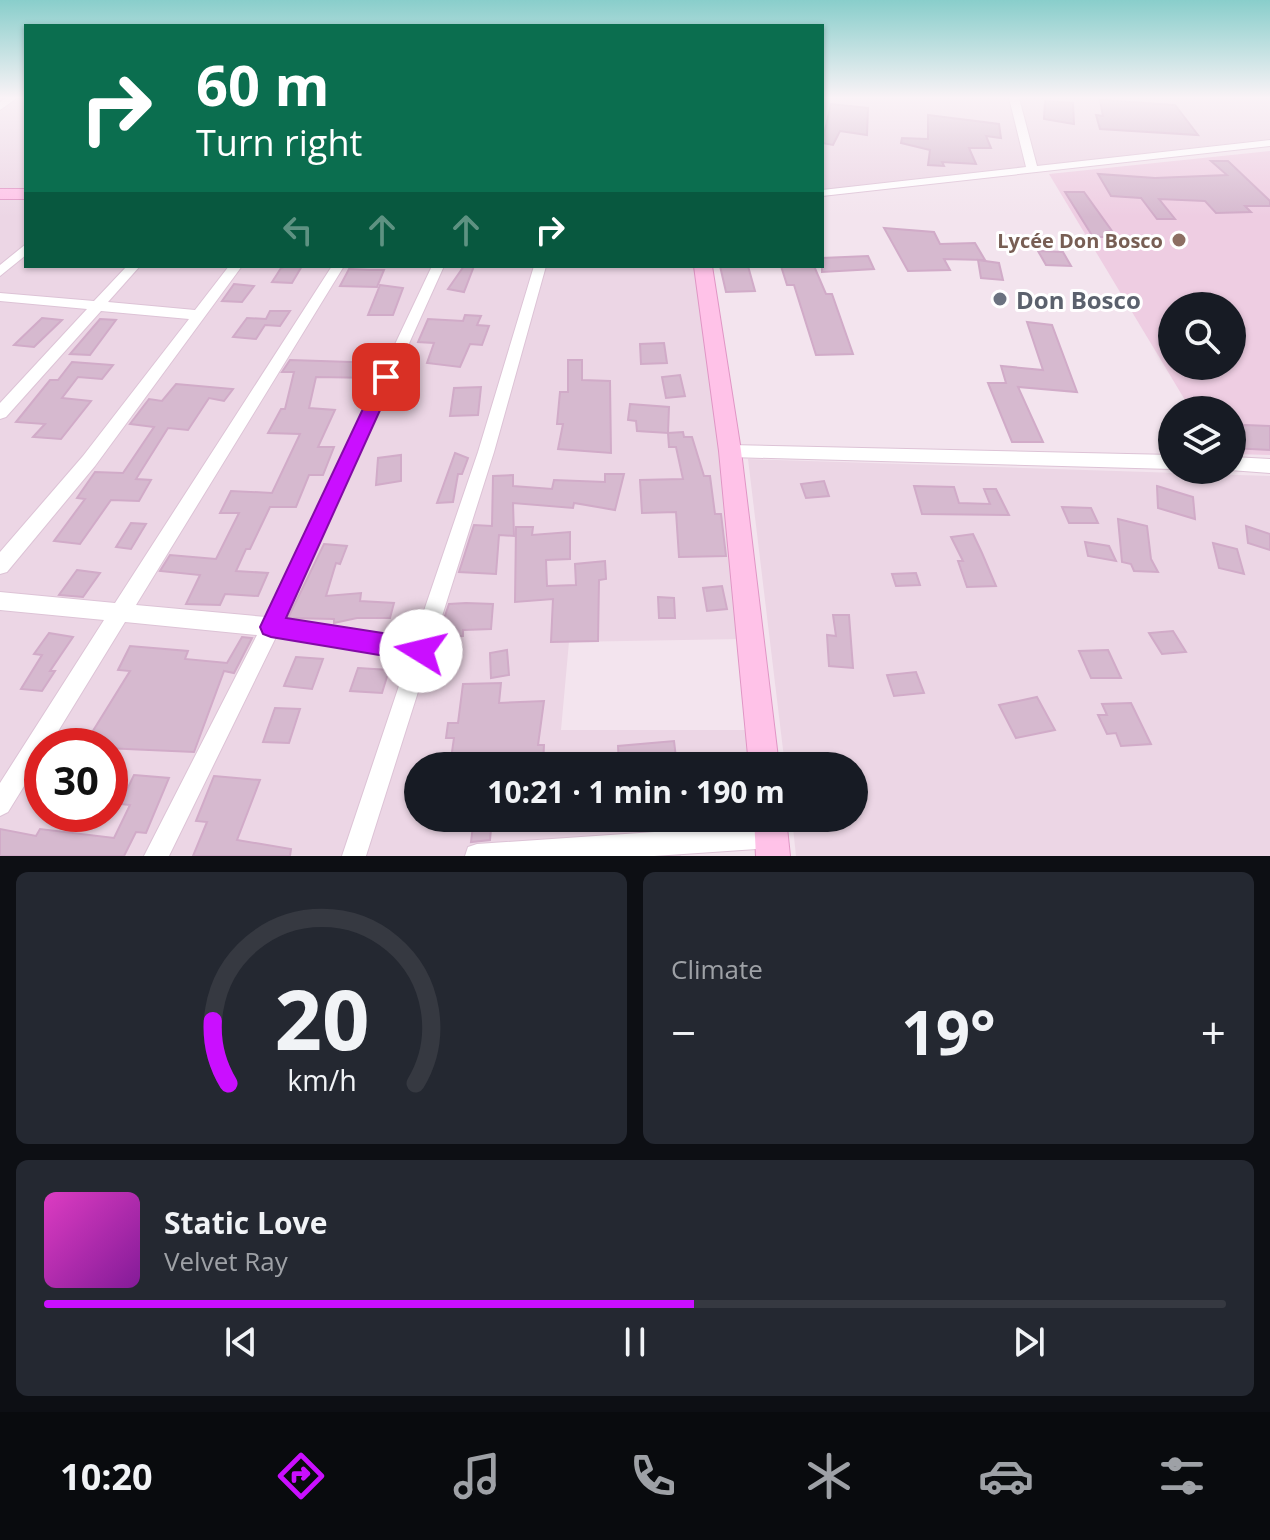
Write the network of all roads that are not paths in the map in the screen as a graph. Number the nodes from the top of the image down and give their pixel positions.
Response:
1 (1024, 138) edge
2 (1270, 143) edge
3 (1032, 169) junction
4 (824, 193) edge
5 (0, 194) edge
6 (24, 194) edge
7 (24, 250) edge
8 (132, 268) edge
9 (234, 268) edge
10 (337, 268) edge
11 (437, 268) edge
12 (539, 268) edge
13 (703, 268) edge
14 (0, 272) edge
15 (0, 297) edge
16 (99, 306) junction
17 (196, 315) junction
18 (0, 413) edge
19 (730, 451) junction
20 (1158, 462) edge
21 (1246, 465) edge
22 (1270, 466) edge
23 (0, 566) edge
24 (0, 601) edge
25 (124, 612) junction
26 (271, 627) junction
27 (421, 651) junction
28 (762, 752) edge
29 (0, 804) edge
30 (772, 837) edge
31 (156, 856) edge
32 (354, 856) edge
33 (477, 856) edge

1 - 3 street
2 - 3 street
3 - 4 street
5 - 6 street
7 - 14 street
8 - 16 street
9 - 17 street
10 - 25 street
11 - 26 street
12 - 27 street
13 - 19 street
15 - 16 street
16 - 17 street
16 - 18 street
17 - 23 street
19 - 20 street
19 - 28 street
21 - 22 street
24 - 25 street
25 - 26 street
25 - 29 street
26 - 27 street
26 - 31 street
27 - 32 street
30 - 33 street

